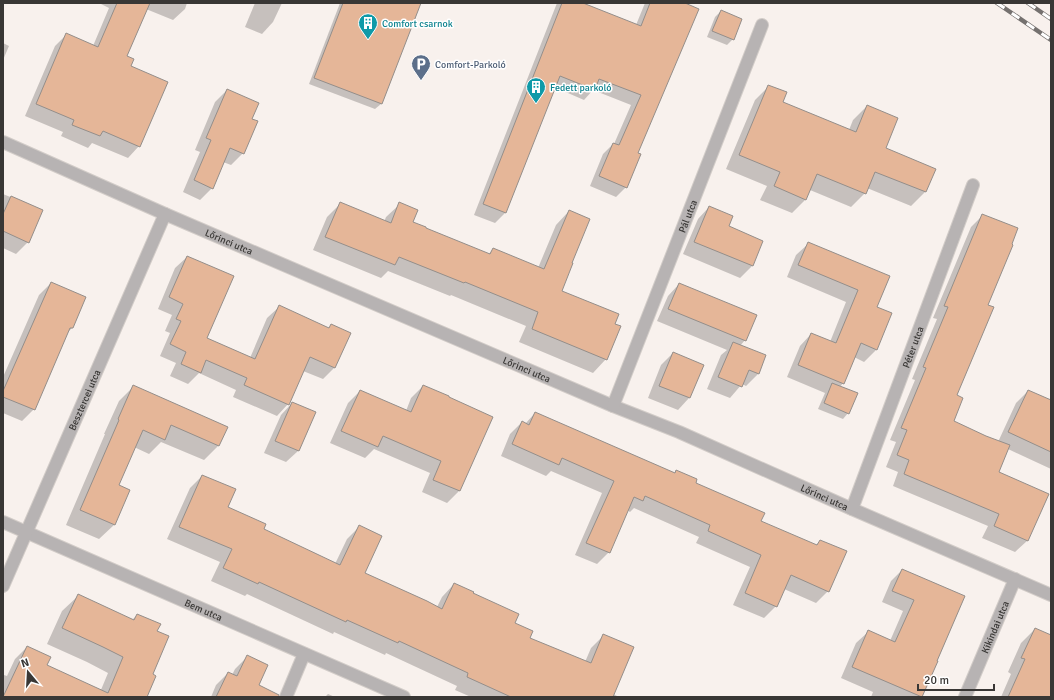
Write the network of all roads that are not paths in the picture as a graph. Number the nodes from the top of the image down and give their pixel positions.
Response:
1 (762, 26) dead end
2 (3, 142) edge
3 (974, 185) dead end
4 (165, 214) junction
5 (613, 406) junction
6 (852, 509) junction
7 (3, 522) edge
8 (26, 533) junction
9 (1015, 579) junction
10 (3, 586) edge
11 (1051, 595) edge
12 (304, 654) junction
13 (286, 697) edge
14 (404, 697) edge
15 (965, 697) edge

1 - 5 street, Pál utca
2 - 4 street, Lőrinci utca
3 - 6 street, Péter utca
4 - 5 street, Lőrinci utca
4 - 8 street, Besztercei utca
5 - 6 street, Lőrinci utca
6 - 9 street, Lőrinci utca
7 - 8 street, Bem utca
8 - 10 street, Besztercei utca
8 - 12 street, Bem utca
9 - 11 street, Lőrinci utca
9 - 15 street, Kikindai utca
12 - 13 street
12 - 14 street, Bem utca

